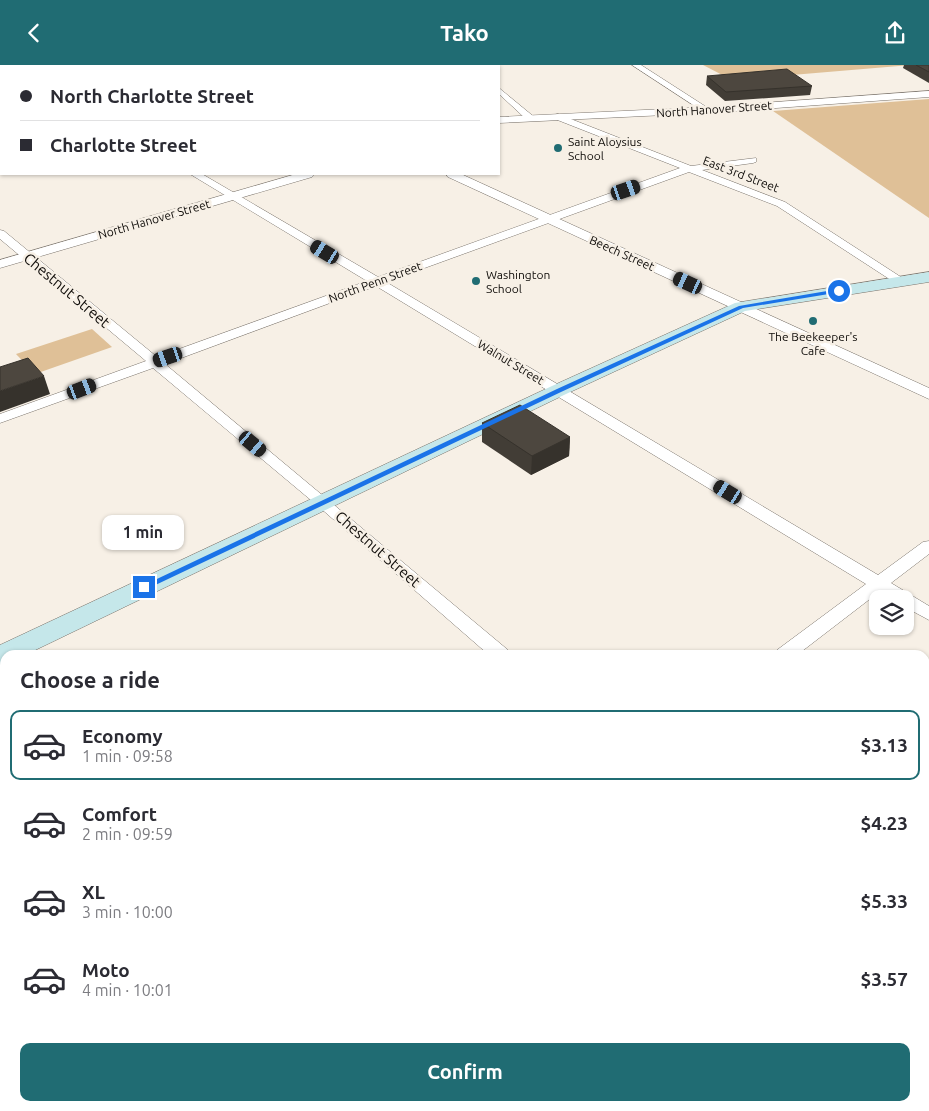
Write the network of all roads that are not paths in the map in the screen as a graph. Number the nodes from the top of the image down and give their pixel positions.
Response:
1 (636, 65) edge
2 (500, 91) edge
3 (929, 94) edge
4 (707, 110) junction
5 (530, 117) junction
6 (558, 117) junction
7 (500, 120) edge
8 (753, 160) dead end
9 (687, 169) junction
10 (196, 175) edge
11 (304, 175) edge
12 (454, 175) edge
13 (231, 196) junction
14 (546, 219) junction
15 (0, 233) edge
16 (26, 256) junction
17 (0, 264) edge
18 (929, 277) edge
19 (901, 281) junction
20 (375, 282) junction
21 (741, 307) junction
22 (154, 362) junction
23 (559, 390) junction
24 (929, 394) edge
25 (0, 419) edge
26 (324, 503) junction
27 (929, 546) edge
28 (879, 583) junction
29 (890, 590) edge
30 (914, 605) edge
31 (929, 614) edge
32 (14, 650) edge
33 (495, 650) edge
34 (791, 650) edge

1 - 4 street
2 - 5 street
3 - 4 street, North Hanover Street
4 - 6 street, North Hanover Street
5 - 6 street, North Hanover Street
5 - 7 street, North Hanover Street
6 - 9 street, East 3rd Street
8 - 9 street, North Penn Street
9 - 14 street, North Penn Street
9 - 19 street, East 3rd Street
10 - 13 street, Walnut Street
11 - 13 street, North Hanover Street
12 - 14 street, Beech Street
13 - 16 street, North Hanover Street
13 - 20 street, Walnut Street
14 - 20 street, North Penn Street
14 - 21 street, Beech Street
15 - 16 street, Chestnut Street
16 - 17 street, North Hanover Street
16 - 22 street, Chestnut Street
18 - 19 main road
19 - 21 main road
20 - 22 street, North Penn Street
20 - 23 street, Walnut Street
21 - 23 main road
21 - 24 street, Beech Street
22 - 25 street, North Penn Street
22 - 26 street, Chestnut Street
23 - 26 main road
23 - 28 street, Walnut Street
26 - 32 main road
26 - 33 street, Chestnut Street
27 - 28 street
28 - 29 street, Walnut Street
28 - 34 street
30 - 31 street, Walnut Street

